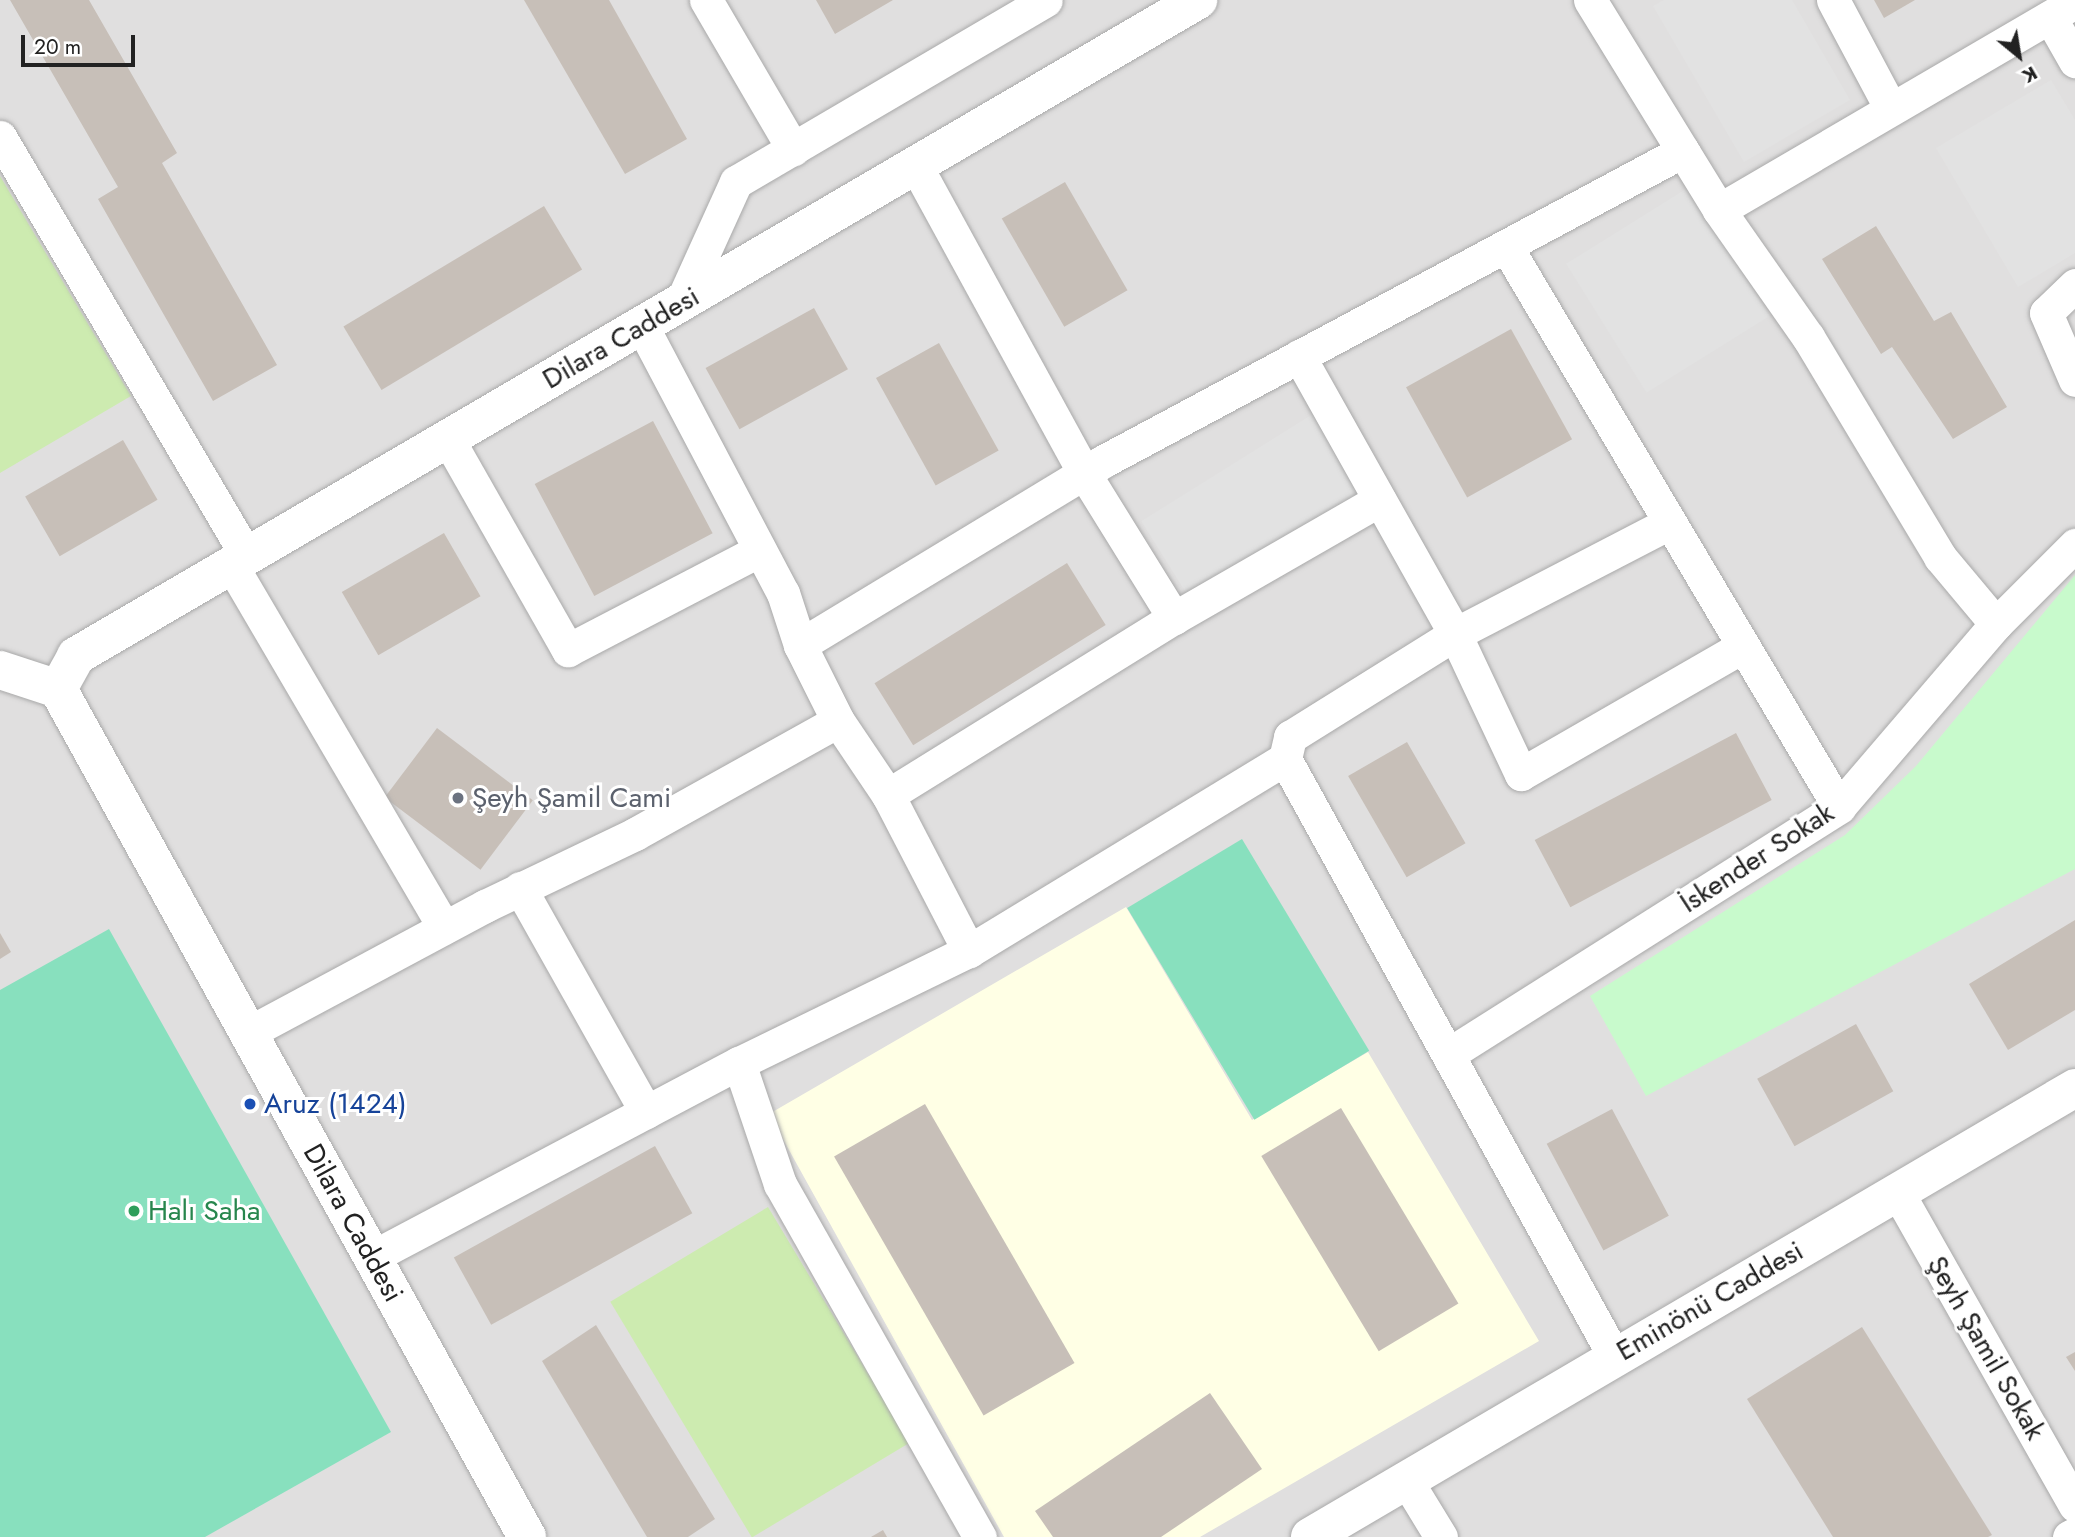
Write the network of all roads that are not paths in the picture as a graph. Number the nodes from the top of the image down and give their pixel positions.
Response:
1 (706, 0) edge
2 (1046, 0) edge
3 (1198, 0) edge
4 (1590, 0) edge
5 (1833, 0) edge
6 (2063, 10) edge
7 (2075, 61) edge
8 (1891, 109) junction
9 (0, 137) edge
10 (793, 149) junction
11 (1683, 151) junction
12 (916, 166) junction
13 (1719, 210) junction
14 (1506, 246) junction
15 (2075, 285) edge
16 (681, 303) junction
17 (642, 326) junction
18 (1299, 356) junction
19 (2075, 380) edge
20 (448, 439) junction
21 (1084, 473) junction
22 (1379, 500) junction
23 (1669, 523) junction
24 (2075, 545) edge
25 (760, 550) junction
26 (240, 561) junction
27 (1174, 618) junction
28 (1996, 624) junction
29 (1455, 634) junction
30 (800, 645) junction
31 (1742, 647) junction
32 (0, 670) edge
33 (58, 689) junction
34 (838, 721) junction
35 (1285, 759) junction
36 (888, 795) junction
37 (1839, 807) junction
38 (520, 888) junction
39 (444, 927) junction
40 (969, 951) junction
41 (248, 1033) junction
42 (1449, 1054) junction
43 (739, 1063) junction
44 (2075, 1088) edge
45 (646, 1112) junction
46 (1897, 1191) junction
47 (372, 1258) junction
48 (1614, 1356) junction
49 (1405, 1478) junction
50 (2075, 1505) edge
51 (1344, 1513) junction
52 (2075, 1534) edge
53 (527, 1537) edge
54 (980, 1537) edge
55 (1282, 1537) edge
56 (1310, 1537) edge
57 (1441, 1537) edge
58 (2069, 1537) edge

1 - 10 street
2 - 10 street
3 - 12 street, Dilara Caddesi
4 - 11 street
5 - 8 street
6 - 7 street
6 - 8 street
8 - 13 street
9 - 26 street
10 - 16 street
11 - 13 street
11 - 14 street
12 - 16 street, Dilara Caddesi
12 - 21 street
13 - 28 street
14 - 18 street
14 - 23 street
15 - 19 street
16 - 17 street, Dilara Caddesi
17 - 20 street, Dilara Caddesi
17 - 25 street
18 - 21 street
18 - 22 street
20 - 25 street
20 - 26 street, Dilara Caddesi
21 - 27 street
21 - 30 street
22 - 27 street
22 - 29 street
23 - 29 street
23 - 31 street
24 - 28 street, İskender Sokak
25 - 30 street
26 - 33 street, Dilara Caddesi
26 - 39 street
27 - 36 street
28 - 37 street, İskender Sokak
29 - 31 street
29 - 35 street
30 - 34 street
31 - 37 street
32 - 33 street
33 - 41 street, Dilara Caddesi
34 - 36 street
34 - 38 street
35 - 40 street
35 - 42 street
36 - 40 street
37 - 42 street, İskender Sokak
38 - 39 street
38 - 45 street
39 - 41 street
40 - 43 street
41 - 47 street, Dilara Caddesi
42 - 48 street
43 - 45 street
43 - 54 street
44 - 46 street, Eminönü Caddesi
45 - 47 street
46 - 48 street, Eminönü Caddesi
46 - 50 street, Şeyh Şamil Sokak
47 - 53 street, Dilara Caddesi
48 - 49 street, Eminönü Caddesi
49 - 51 street, Eminönü Caddesi
49 - 57 street
51 - 55 street
51 - 56 street
52 - 58 street

